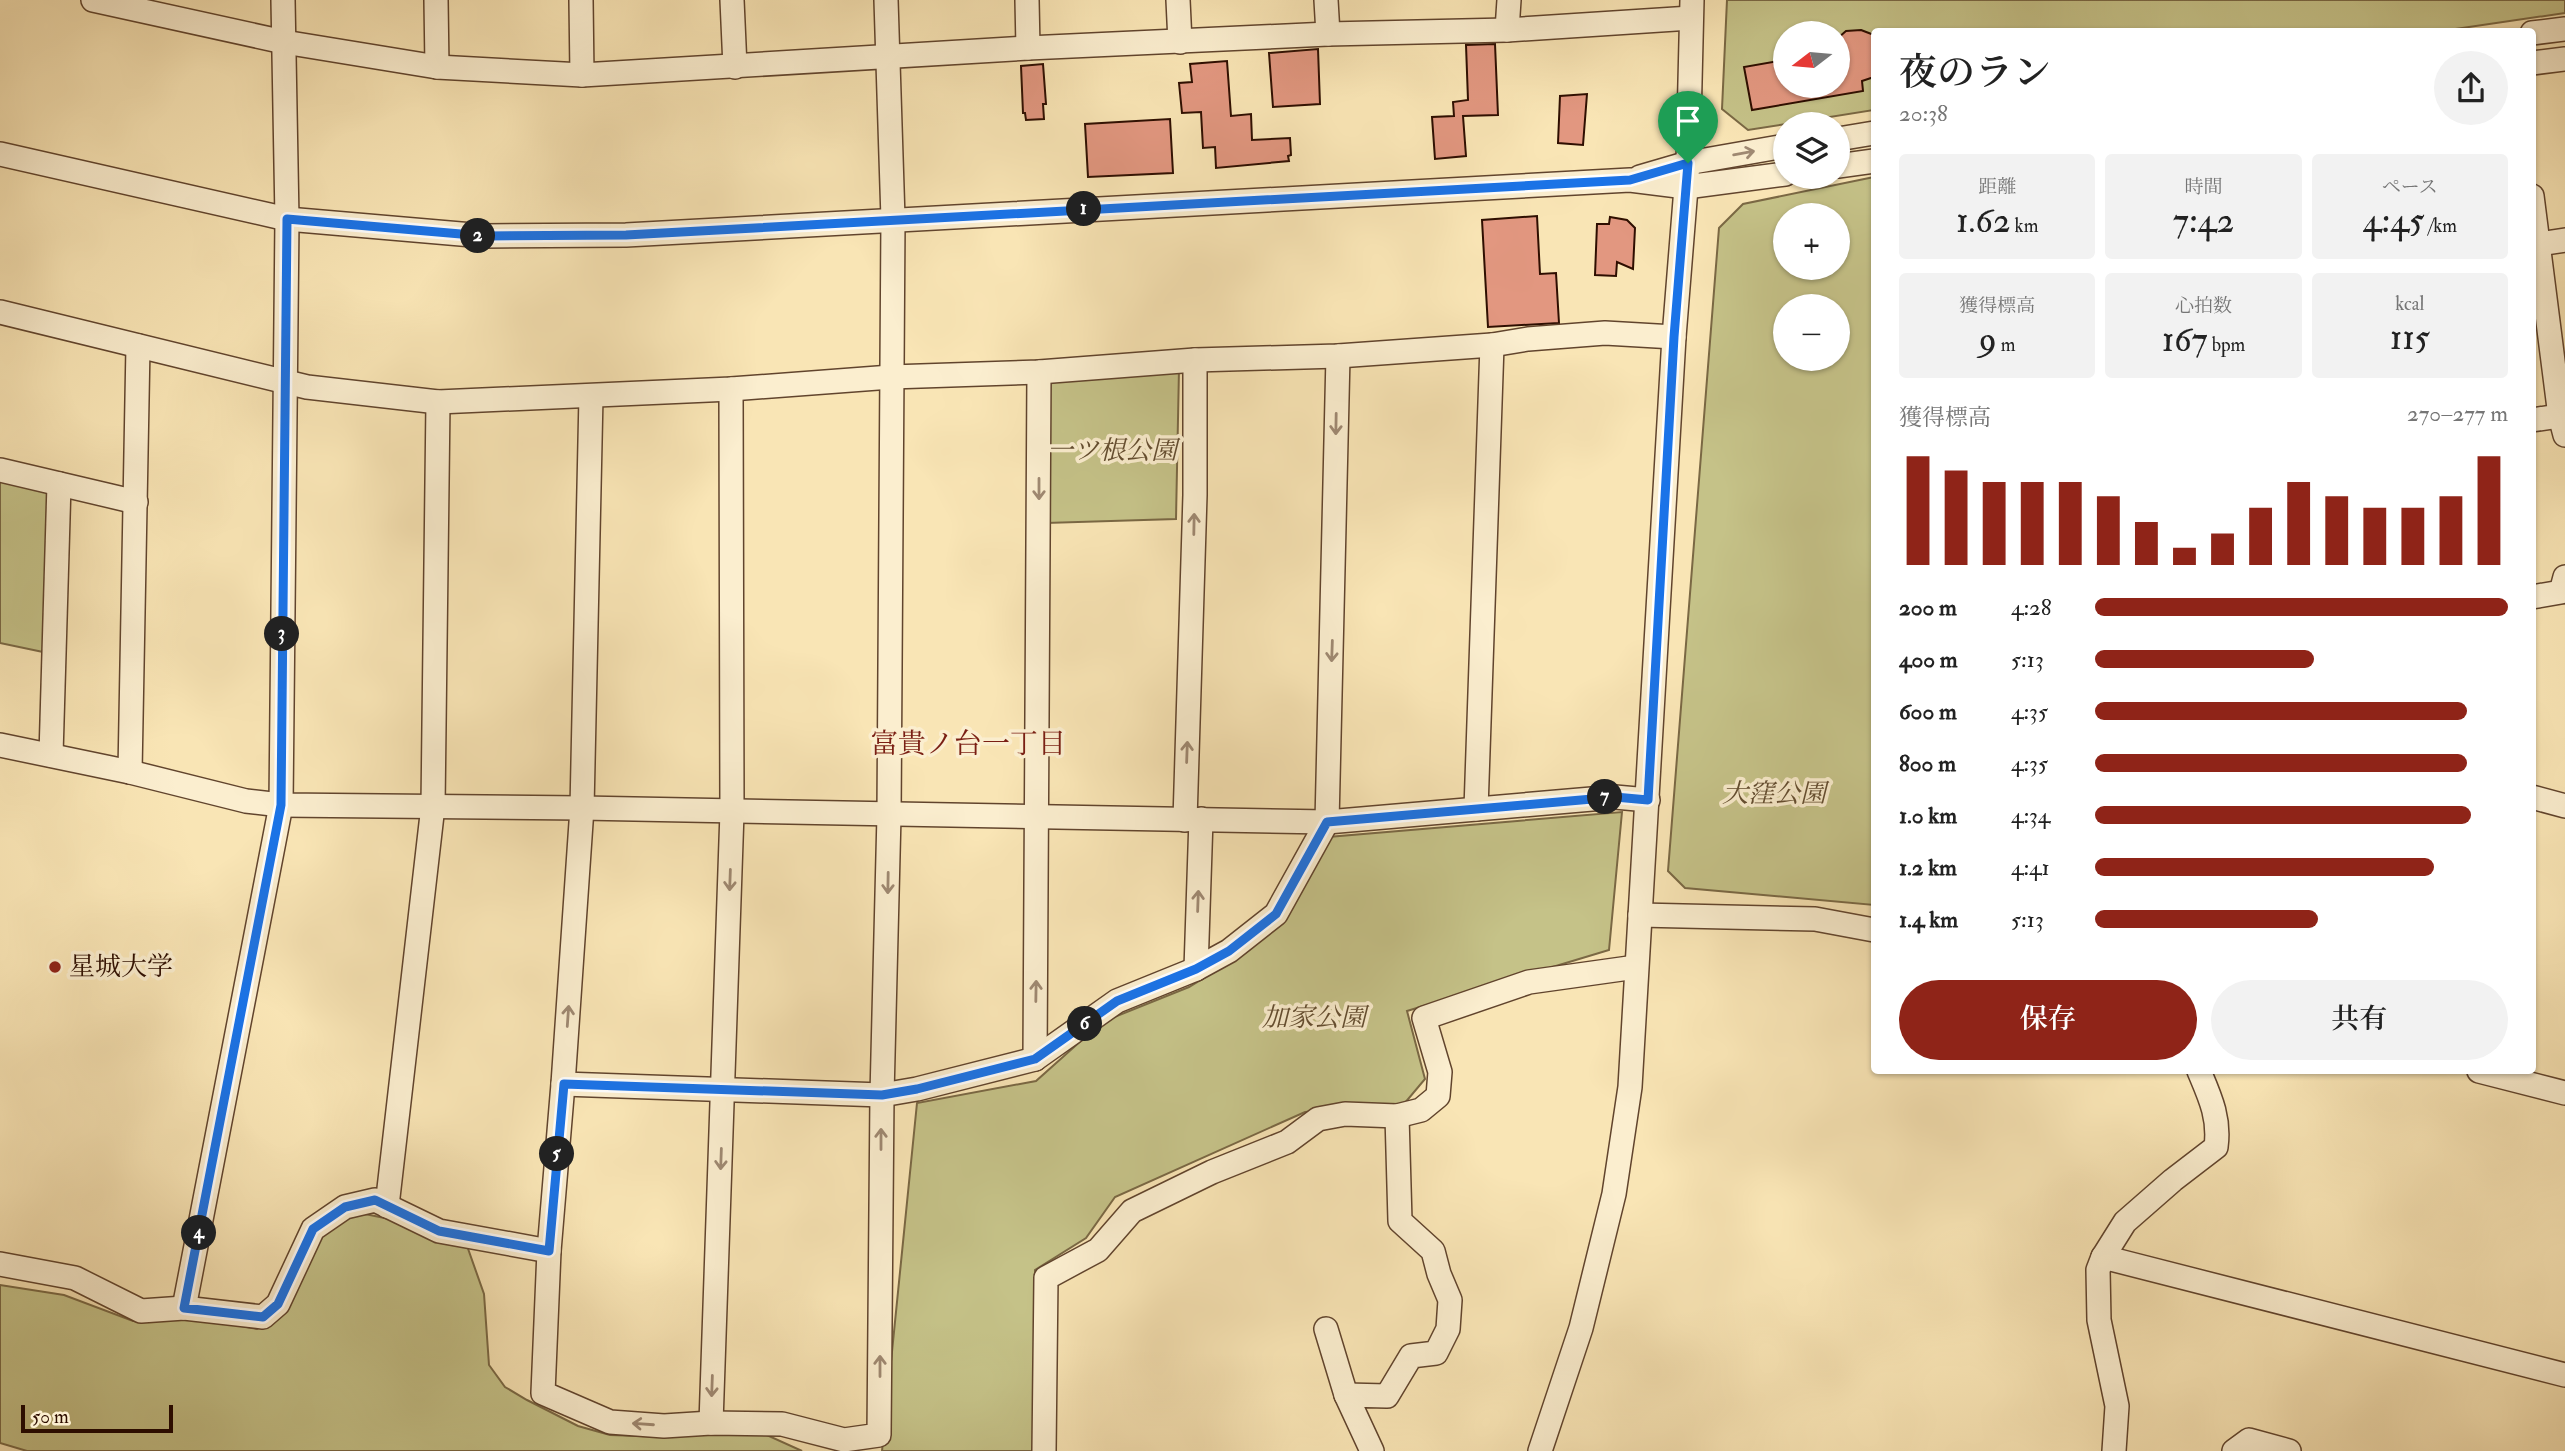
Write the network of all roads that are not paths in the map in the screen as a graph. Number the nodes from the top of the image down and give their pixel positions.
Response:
1 (93, 0) edge
2 (283, 0) edge
3 (436, 0) edge
4 (581, 0) edge
5 (732, 0) edge
6 (886, 0) edge
7 (1027, 0) edge
8 (1178, 0) edge
9 (1326, 0) edge
10 (1509, 0) edge
11 (125, 3) edge
12 (1692, 9) edge
13 (2565, 29) edge
14 (1507, 30) junction
15 (2536, 33) edge
16 (1328, 34) junction
17 (284, 42) junction
18 (1180, 43) junction
19 (1028, 48) junction
20 (888, 57) junction
21 (2565, 59) edge
22 (2536, 63) edge
23 (437, 67) junction
24 (735, 67) junction
25 (582, 75) junction
26 (1871, 134) edge
27 (1850, 137) edge
28 (1773, 148) edge
29 (0, 154) edge
30 (1871, 161) edge
31 (1688, 163) junction
32 (1850, 164) edge
33 (1773, 176) edge
34 (1630, 180) junction
35 (1686, 187) junction
36 (287, 219) junction
37 (893, 219) junction
38 (2565, 240) edge
39 (2536, 245) edge
40 (0, 312) edge
41 (1674, 337) junction
42 (1492, 345) junction
43 (138, 346) junction
44 (1338, 356) junction
45 (1195, 360) junction
46 (1039, 372) junction
47 (891, 377) junction
48 (285, 382) junction
49 (732, 389) junction
50 (591, 396) junction
51 (438, 402) junction
52 (2536, 420) edge
53 (2563, 422) edge
54 (0, 470) edge
55 (60, 484) junction
56 (136, 502) junction
57 (2565, 577) edge
58 (2536, 596) edge
59 (0, 745) edge
60 (51, 755) junction
61 (130, 772) junction
62 (2536, 798) edge
63 (1648, 800) junction
64 (281, 805) junction
65 (433, 806) junction
66 (2565, 806) edge
67 (582, 808) junction
68 (1476, 809) junction
69 (732, 812) junction
70 (889, 815) junction
71 (1037, 817) junction
72 (1193, 820) junction
73 (1327, 822) junction
74 (1640, 915) junction
75 (1871, 929) edge
76 (1636, 967) junction
77 (1196, 969) junction
78 (1035, 1059) junction
79 (2200, 1074) edge
80 (2491, 1074) edge
81 (564, 1084) junction
82 (724, 1091) junction
83 (2565, 1093) edge
84 (882, 1095) junction
85 (1397, 1116) junction
86 (387, 1206) junction
87 (549, 1251) junction
88 (2103, 1257) junction
89 (0, 1264) edge
90 (184, 1308) junction
91 (1326, 1329) dead end
92 (2565, 1375) edge
93 (1346, 1395) junction
94 (711, 1423) junction
95 (1044, 1451) edge
96 (1372, 1451) edge
97 (1541, 1451) edge
98 (2114, 1451) edge
99 (2234, 1451) edge
100 (2288, 1451) edge

1 - 11 street
2 - 17 street
3 - 23 street
4 - 25 street
5 - 24 street
6 - 20 street
7 - 19 street
8 - 18 street
9 - 16 street
10 - 14 street
11 - 17 street
12 - 14 street
12 - 31 street
13 - 15 street
14 - 16 street
16 - 18 street
17 - 23 street
17 - 36 street
18 - 19 street
19 - 20 street
20 - 24 street
20 - 37 street
21 - 22 street
23 - 25 street
24 - 25 street
26 - 27 street
31 -> 28 street
29 - 36 street
30 - 32 street
31 - 34 street
31 - 35 street
33 - 35 street
34 - 35 street
34 - 37 street
35 - 41 street
36 - 37 street
36 - 48 street
37 - 47 street
38 - 39 street
39 - 53 street
40 - 43 street
41 - 42 street
41 - 63 street
42 - 44 street
42 - 68 street
43 - 48 street
43 - 56 street
44 - 45 street
44 -> 73 street
45 - 46 street
72 -> 45 street
46 - 47 street
46 -> 71 street
47 - 49 street
47 - 70 street
48 - 51 street
48 - 64 street
49 - 50 street
49 - 69 street
50 - 51 street
50 - 67 street
51 - 65 street
52 - 53 street
54 - 55 street
55 - 56 street
55 - 60 street
56 - 61 street
57 - 58 street
59 - 60 street
60 - 61 street
61 - 64 street
62 - 66 street
63 - 68 street
63 - 74 street
64 - 65 street
64 - 90 street
65 - 67 street
65 - 86 street
67 - 69 street
81 -> 67 street
68 - 73 street
69 - 70 street
69 -> 82 street
70 - 71 street
70 -> 84 street
71 - 72 street
78 -> 71 street
72 - 73 street
77 -> 72 street
73 - 77 street
74 - 75 street
74 - 76 street
76 - 85 street
76 - 97 street
77 - 78 street
78 - 84 street
79 - 88 street
80 - 83 street
81 - 82 street
81 - 87 street
82 - 84 street
82 -> 94 street
94 -> 84 street
85 - 93 street
85 - 95 street
86 - 87 street
86 - 90 street
94 -> 87 street
88 - 92 street
88 - 98 street
89 - 90 street
91 - 93 street
93 - 96 street
99 - 100 street

